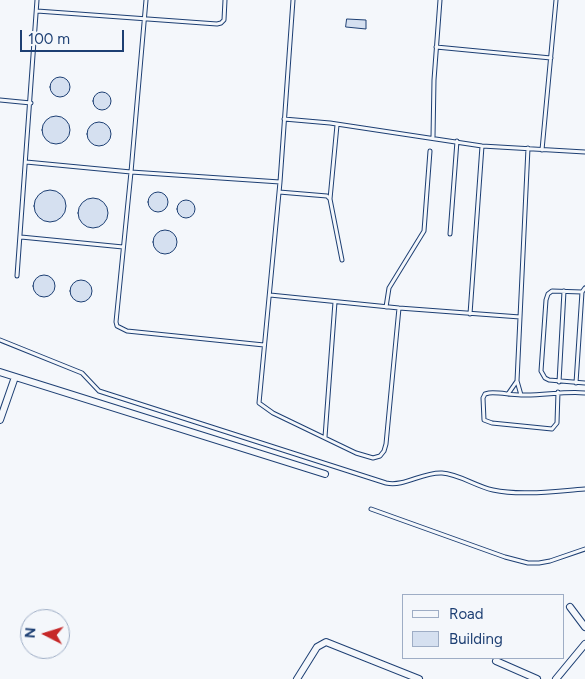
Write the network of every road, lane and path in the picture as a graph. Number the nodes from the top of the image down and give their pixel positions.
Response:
1 (37, 0) edge
2 (146, 0) edge
3 (225, 0) edge
4 (293, 0) edge
5 (440, 0) edge
6 (556, 0) edge
7 (36, 11) junction
8 (145, 20) junction
9 (436, 47) junction
10 (551, 58) junction
11 (0, 100) edge
12 (30, 103) junction
13 (284, 119) junction
14 (337, 124) junction
15 (433, 137) junction
16 (456, 141) junction
17 (482, 146) junction
18 (528, 148) junction
19 (542, 150) junction
20 (430, 151) dead end
21 (585, 152) edge
22 (26, 162) junction
23 (132, 172) junction
24 (280, 182) junction
25 (279, 192) junction
26 (330, 199) junction
27 (450, 234) dead end
28 (21, 238) junction
29 (123, 247) junction
30 (342, 260) dead end
31 (17, 276) dead end
32 (585, 288) edge
33 (564, 291) junction
34 (582, 292) junction
35 (270, 295) junction
36 (335, 302) junction
37 (386, 307) junction
38 (399, 308) junction
39 (470, 314) junction
40 (520, 317) junction
41 (0, 340) edge
42 (264, 345) junction
43 (0, 372) edge
44 (15, 377) junction
45 (517, 381) junction
46 (559, 382) junction
47 (576, 383) junction
48 (585, 383) edge
49 (558, 392) junction
50 (585, 393) edge
51 (508, 394) junction
52 (521, 395) junction
53 (0, 420) edge
54 (325, 437) junction
55 (325, 474) dead end
56 (585, 489) edge
57 (371, 509) dead end
58 (585, 549) edge
59 (570, 607) dead end
60 (585, 627) edge
61 (585, 644) edge
62 (496, 661) dead end
63 (297, 679) edge
64 (419, 679) edge
65 (537, 679) edge
66 (556, 679) edge

1 - 7 lane
2 - 8 lane
3 - 8 lane
4 - 13 lane
5 - 9 lane
6 - 10 lane
7 - 8 lane
7 - 12 lane
8 - 23 lane
9 - 10 lane
9 - 15 lane
10 - 19 lane
11 - 12 lane
12 - 22 lane
13 - 14 lane
13 - 24 lane
14 - 15 lane
14 - 26 lane
15 - 16 lane
16 - 17 lane
16 - 27 lane
17 - 18 lane
17 - 39 lane
18 - 19 lane
18 - 40 lane
19 - 21 lane
20 - 37 lane
22 - 23 lane
22 - 28 lane
23 - 24 lane
23 - 29 lane
24 - 25 lane
25 - 26 lane
25 - 35 lane
26 - 30 lane
28 - 29 lane
28 - 31 lane
29 - 42 lane
32 - 34 lane
33 - 34 lane
33 - 46 lane
33 - 46 lane
34 - 47 lane
35 - 36 lane
35 - 42 lane
36 - 37 lane
36 - 54 lane
37 - 38 lane
38 - 39 lane
38 - 54 lane
39 - 40 lane
40 - 45 lane
41 - 56 lane
42 - 54 lane
43 - 44 street
44 - 53 street
44 - 55 street
45 - 51 lane
45 - 52 lane
46 - 47 lane
47 - 48 lane
49 - 50 lane
49 - 51 lane
49 - 52 lane
51 - 52 lane
57 - 58 lane
59 - 60 street
61 - 66 street
62 - 65 street
63 - 64 street

